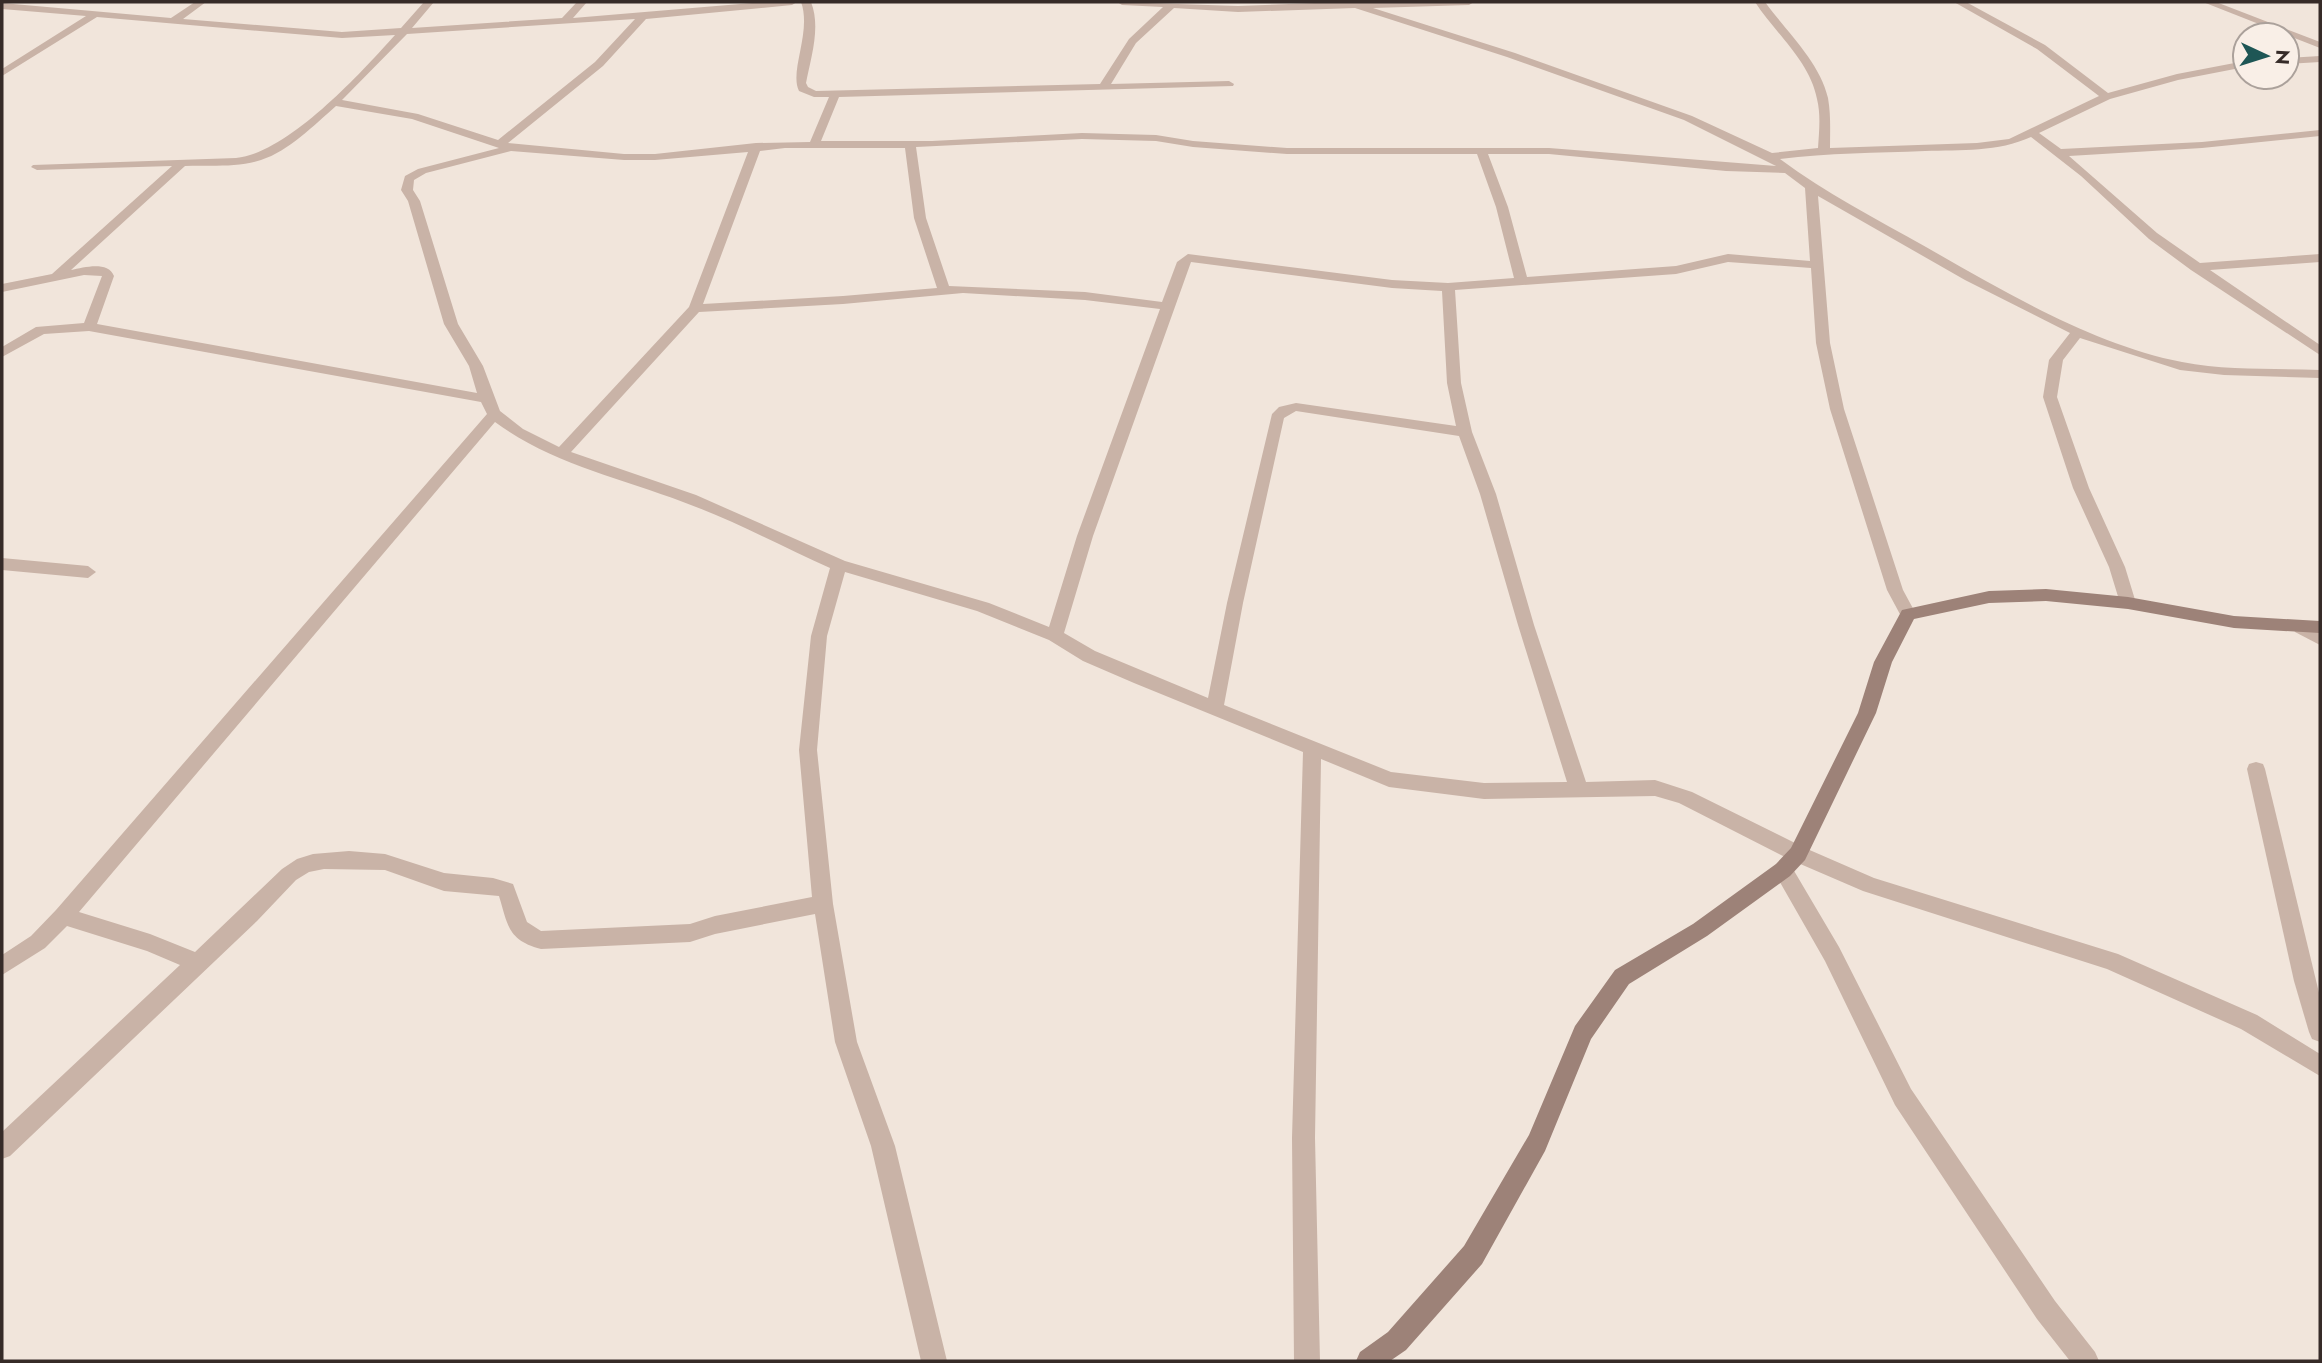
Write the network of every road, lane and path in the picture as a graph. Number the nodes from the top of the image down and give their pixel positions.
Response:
1 (201, 2) edge
2 (429, 2) edge
3 (582, 2) edge
4 (792, 2) edge
5 (806, 2) edge
6 (1122, 2) edge
7 (1345, 2) edge
8 (1469, 2) edge
9 (1760, 2) edge
10 (1959, 2) edge
11 (2208, 2) edge
12 (747, 4) edge
13 (2, 6) edge
14 (1171, 6) junction
15 (1360, 7) junction
16 (97, 13) junction
17 (643, 16) junction
18 (174, 20) junction
19 (565, 21) junction
20 (2256, 21) edge
21 (403, 33) junction
22 (2301, 39) edge
23 (2320, 45) edge
24 (2301, 59) edge
25 (2320, 59) edge
26 (2231, 67) edge
27 (2, 73) edge
28 (1105, 85) junction
29 (1229, 85) dead end
30 (835, 94) junction
31 (2106, 97) junction
32 (333, 102) junction
33 (2033, 133) junction
34 (2319, 135) edge
35 (910, 144) junction
36 (814, 145) junction
37 (505, 146) junction
38 (756, 146) junction
39 (1482, 152) junction
40 (1824, 152) junction
41 (2058, 153) junction
42 (1770, 157) junction
43 (181, 163) junction
44 (37, 167) dead end
45 (1786, 170) junction
46 (1811, 187) junction
47 (2320, 258) edge
48 (1815, 265) junction
49 (2195, 267) junction
50 (57, 276) junction
51 (1522, 283) junction
52 (1448, 287) junction
53 (2, 288) edge
54 (944, 289) junction
55 (1165, 306) junction
56 (695, 308) junction
57 (89, 327) junction
58 (2078, 332) junction
59 (2320, 351) edge
60 (2, 353) edge
61 (2320, 374) edge
62 (490, 407) junction
63 (1465, 432) junction
64 (561, 454) junction
65 (2, 564) edge
66 (838, 565) junction
67 (88, 572) dead end
68 (2128, 603) junction
69 (1908, 614) junction
70 (2311, 628) edge
71 (1055, 636) junction
72 (2320, 639) edge
73 (1215, 708) junction
74 (1312, 748) junction
75 (2256, 769) dead end
76 (1579, 789) junction
77 (1791, 862) junction
78 (824, 904) junction
79 (63, 916) junction
80 (197, 962) junction
81 (2, 967) edge
82 (2320, 1032) edge
83 (2320, 1066) edge
84 (2, 1148) edge
85 (934, 1361) edge
86 (1307, 1361) edge
87 (1369, 1361) edge
88 (2086, 1361) edge

1 - 18 street
2 - 21 street
3 - 19 street
4 - 12 street
5 - 30 street
6 - 14 street
7 - 15 street
8 - 15 street
9 - 40 street
10 - 31 street
11 - 20 street
12 - 17 street
13 - 16 street
14 - 15 street
14 - 28 street
15 - 42 street
16 - 18 street
16 - 27 street
17 - 19 street
17 - 37 street
18 - 21 street
19 - 21 street
21 - 32 street
22 - 23 street
24 - 25 street
26 - 31 street
28 - 29 street
28 - 30 street
30 - 36 street
31 - 33 street
32 - 37 street
32 - 43 street
33 - 40 street
33 - 41 street
34 - 41 street
35 - 36 street
35 - 39 street
35 - 54 street
36 - 38 street
37 - 38 street
37 - 62 street
38 - 56 street
39 - 45 street
39 - 51 street
40 - 42 street
41 - 49 street
42 - 45 street
43 - 44 street
43 - 50 street
45 - 46 street
46 - 48 street
46 - 58 street
47 - 49 street
48 - 51 street
48 - 69 street
49 - 59 street
50 - 53 street
50 - 57 street
51 - 52 street
52 - 55 street
52 - 63 street
54 - 55 street
54 - 56 street
55 - 71 street
56 - 64 street
57 - 60 street
57 - 62 street
58 - 61 street
58 - 68 street
62 - 64 street
62 - 79 street
63 - 73 street
63 - 76 street
64 - 66 street
65 - 67 street
66 - 71 street
66 - 78 street
68 - 69 street
68 - 70 street
69 - 77 street
70 - 72 street
71 - 73 street
73 - 74 street
74 - 76 street
74 - 86 street
75 - 82 street
76 - 77 street
77 - 83 street
77 - 87 street
77 - 88 street
78 - 80 street
78 - 85 street
79 - 80 street
79 - 81 street
80 - 84 street

